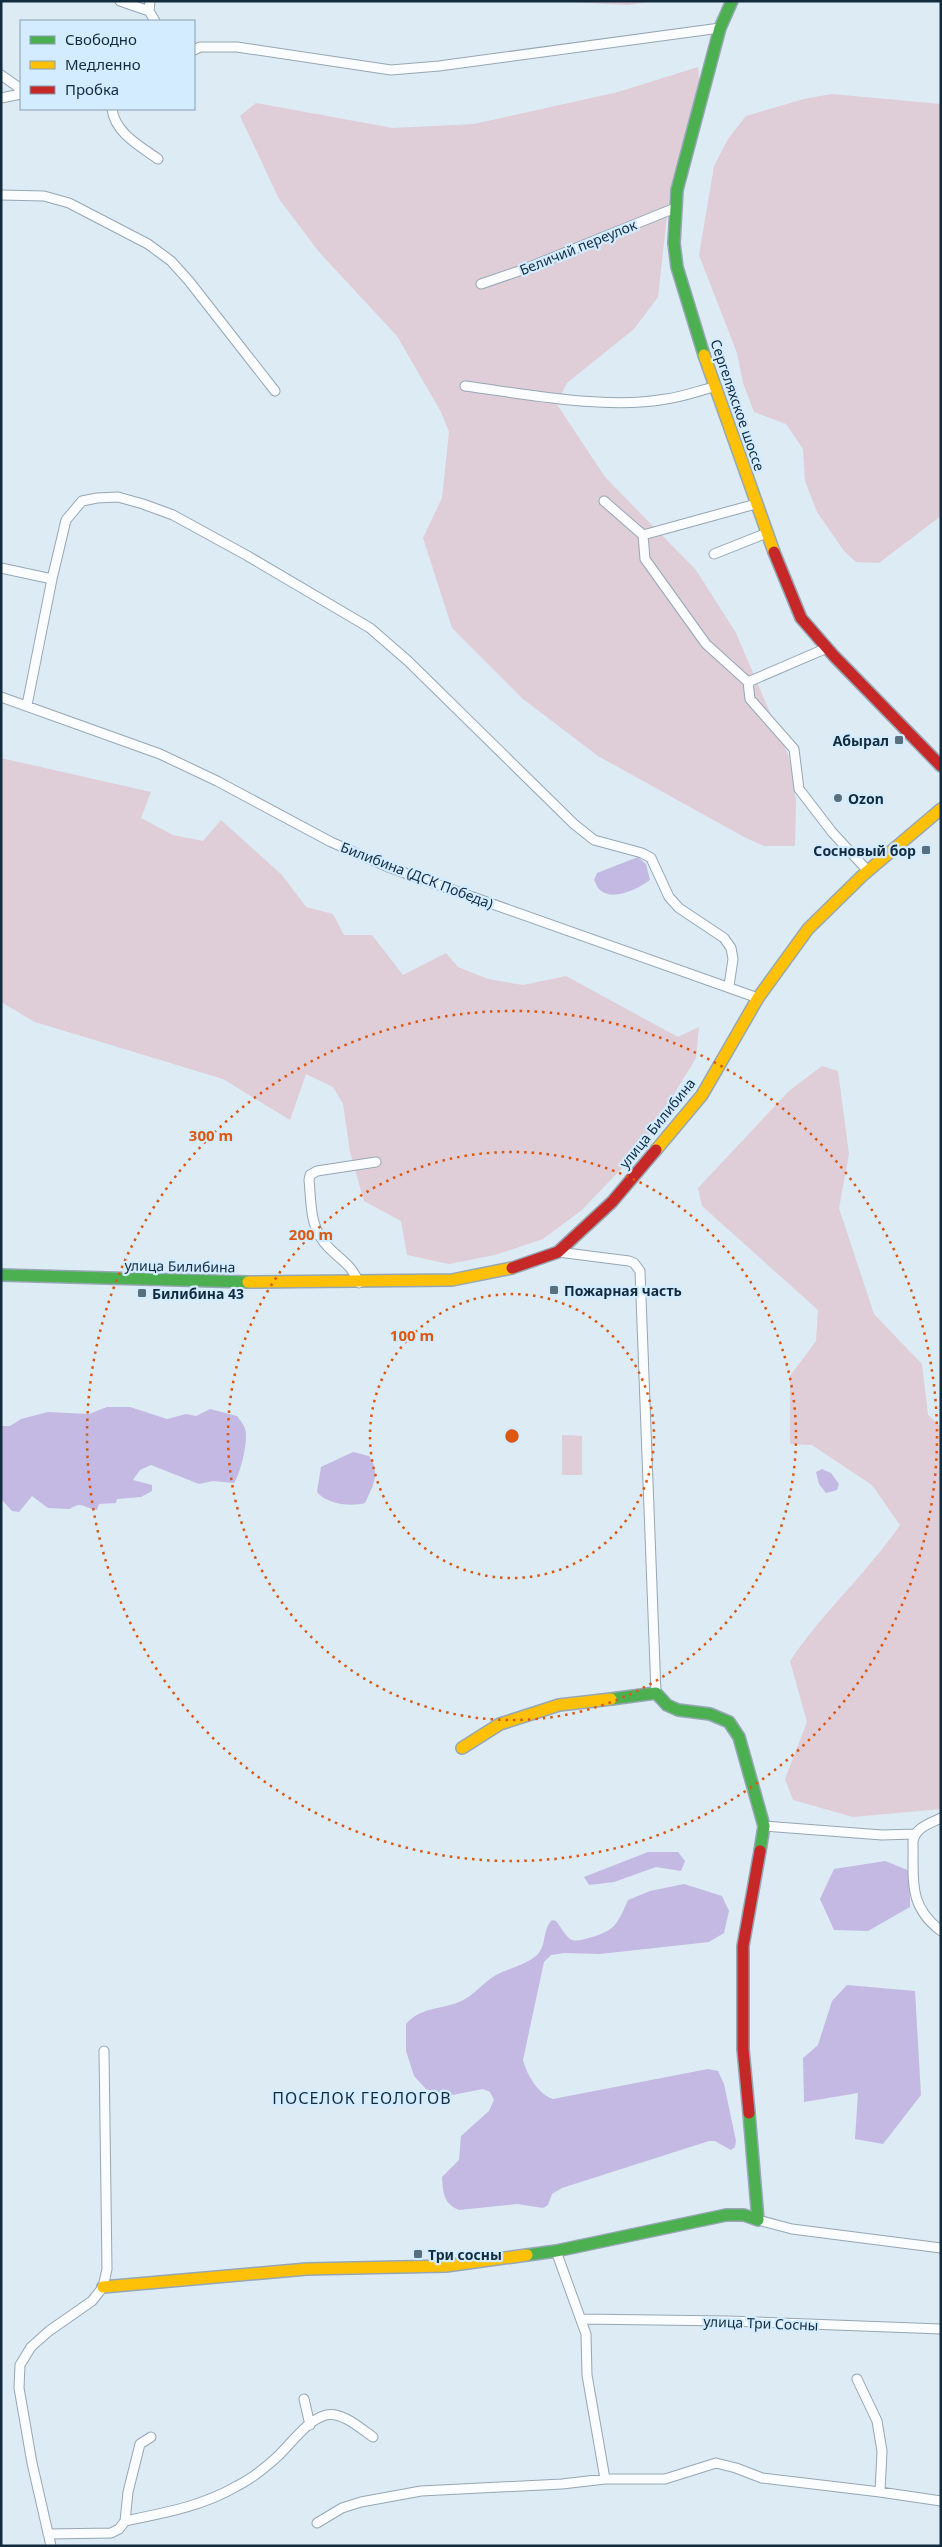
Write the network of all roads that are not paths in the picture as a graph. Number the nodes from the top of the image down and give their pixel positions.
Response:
1 (120, 1) edge
2 (150, 1) edge
3 (732, 1) edge
4 (149, 11) junction
5 (154, 20) edge
6 (720, 28) junction
7 (196, 47) edge
8 (1, 75) edge
9 (20, 88) edge
10 (20, 94) edge
11 (1, 98) edge
12 (112, 110) edge
13 (158, 159) dead end
14 (1, 195) edge
15 (674, 208) junction
16 (481, 284) dead end
17 (465, 386) dead end
18 (714, 387) junction
19 (275, 391) dead end
20 (604, 501) dead end
21 (756, 504) junction
22 (767, 533) junction
23 (643, 535) junction
24 (714, 554) dead end
25 (1, 568) edge
26 (52, 579) junction
27 (827, 648) junction
28 (748, 682) junction
29 (1, 698) edge
30 (28, 705) junction
31 (941, 766) edge
32 (941, 809) edge
33 (868, 871) junction
34 (729, 986) junction
35 (758, 998) junction
36 (376, 1162) dead end
37 (558, 1252) junction
38 (1, 1275) edge
39 (359, 1283) junction
40 (656, 1692) junction
41 (462, 1748) dead end
42 (941, 1818) edge
43 (764, 1826) junction
44 (915, 1834) junction
45 (941, 1931) edge
46 (104, 2051) dead end
47 (758, 2220) junction
48 (941, 2248) edge
49 (556, 2251) junction
50 (103, 2287) junction
51 (582, 2319) junction
52 (941, 2329) edge
53 (857, 2379) dead end
54 (304, 2399) dead end
55 (310, 2425) junction
56 (151, 2437) dead end
57 (373, 2437) dead end
58 (605, 2479) junction
59 (880, 2492) junction
60 (941, 2501) edge
61 (125, 2521) junction
62 (317, 2523) dead end
63 (48, 2534) junction
64 (51, 2546) edge

1 - 4 street
2 - 4 street
3 - 6 main road, Сергеляхское шоссе
4 - 5 street
6 - 7 street
6 - 15 main road, Сергеляхское шоссе
8 - 9 street
10 - 11 street
12 - 13 street
14 - 19 street
15 - 16 street, Беличий переулок
15 - 18 main road, Сергеляхское шоссе
17 - 18 street
18 - 21 main road, Сергеляхское шоссе
20 - 23 street
21 - 22 main road, Сергеляхское шоссе
21 - 23 street
22 - 24 street
22 - 27 main road, Сергеляхское шоссе
23 - 28 street
25 - 26 street
26 - 30 street
26 - 34 street
27 - 28 street
27 - 31 main road, Сергеляхское шоссе
28 - 33 street
29 - 30 street, Билибина (ДСК Победа)
30 - 34 street, Билибина (ДСК Победа)
32 - 33 main road, улица Билибина
33 - 35 main road, улица Билибина
34 - 35 street, Билибина (ДСК Победа)
35 - 37 main road, улица Билибина
36 - 39 street
37 - 39 main road, улица Билибина
37 - 40 street
38 - 39 main road, улица Билибина
40 - 41 main road
40 - 43 main road
42 - 44 street
43 - 44 street
43 - 47 main road
44 - 45 street
46 - 50 street
47 - 48 street
47 - 49 main road
49 - 50 main road
49 - 51 street
50 - 63 street
51 - 52 street, улица Три Сосны
51 - 58 street
53 - 59 street
54 - 55 street
55 - 57 street
55 - 61 street
56 - 61 street
58 - 59 street
58 - 62 street
59 - 60 street
61 - 63 street
63 - 64 street

